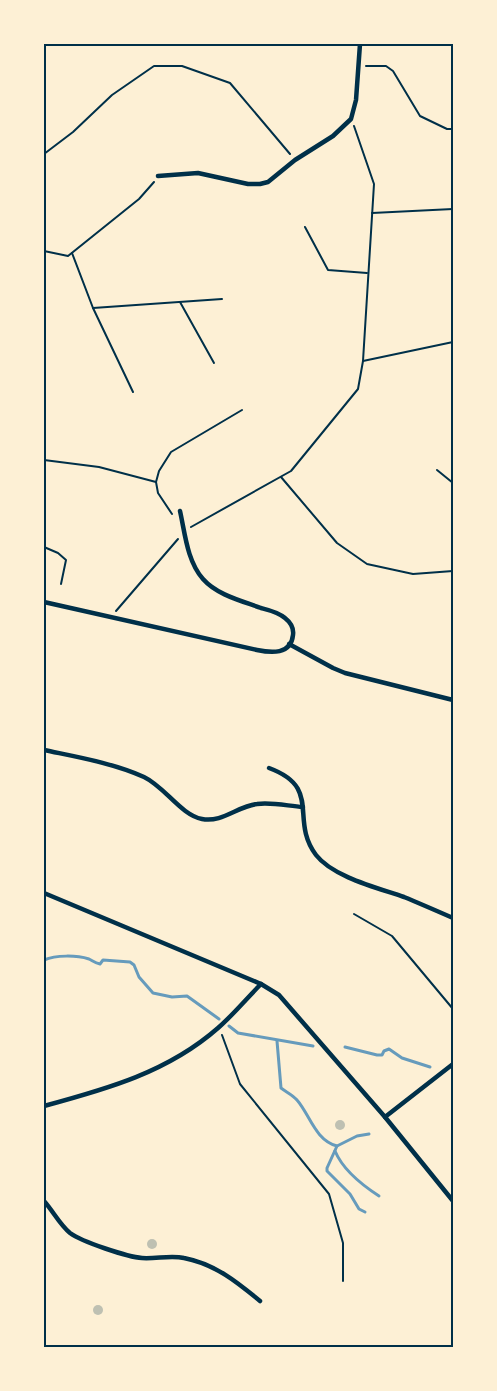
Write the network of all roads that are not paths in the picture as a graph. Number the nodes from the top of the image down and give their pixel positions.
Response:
1 (360, 44) edge
2 (158, 176) road end
3 (180, 511) dead end
4 (44, 547) edge
5 (61, 584) dead end
6 (44, 602) edge
7 (289, 644) junction
8 (453, 700) edge
9 (44, 750) edge
10 (268, 768) dead end
11 (303, 807) junction
12 (44, 893) edge
13 (453, 918) edge
14 (260, 984) junction
15 (453, 1064) edge
16 (44, 1106) edge
17 (385, 1117) junction
18 (44, 1201) edge
19 (453, 1201) edge
20 (260, 1301) dead end

1 - 2 street
3 - 7 street
4 - 5 lane
6 - 7 street
7 - 8 street
9 - 11 street
10 - 11 street
11 - 13 street
12 - 14 street
14 - 16 street
14 - 17 street
15 - 17 street
17 - 19 street
18 - 20 street

